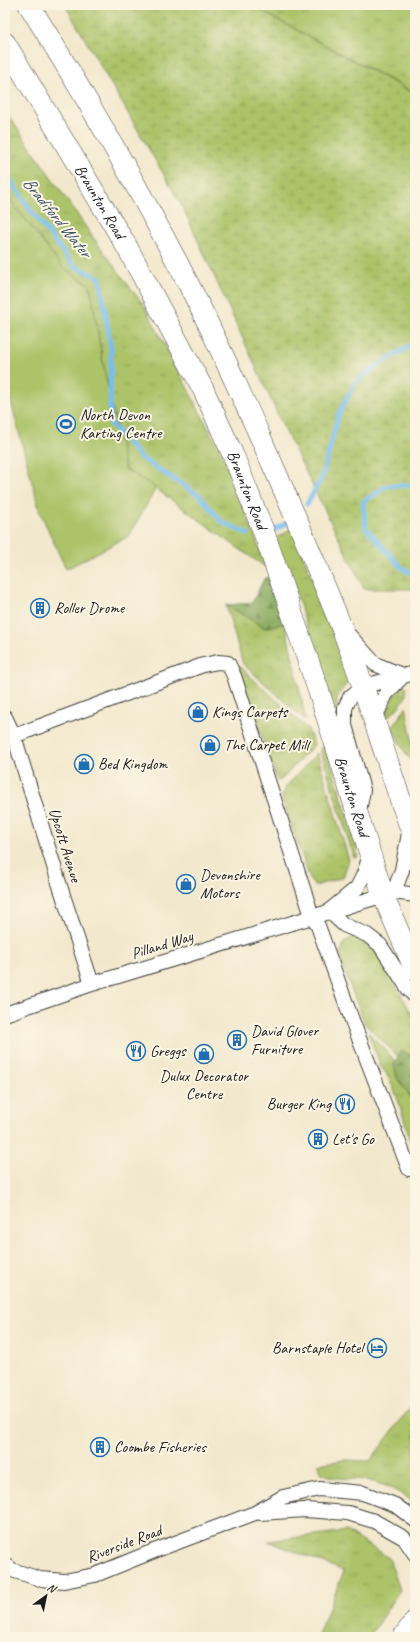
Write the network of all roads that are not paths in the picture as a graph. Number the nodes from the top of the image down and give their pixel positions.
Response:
1 (29, 5) edge
2 (5, 43) edge
3 (341, 626) junction
4 (409, 675) edge
5 (364, 686) junction
6 (5, 717) edge
7 (374, 720) junction
8 (14, 736) junction
9 (358, 816) junction
10 (413, 834) edge
11 (370, 855) junction
12 (389, 894) junction
13 (415, 895) edge
14 (329, 911) junction
15 (312, 916) junction
16 (415, 970) edge
17 (92, 984) junction
18 (415, 996) edge
19 (5, 1014) edge
20 (409, 1169) dead end
21 (255, 1513) junction
22 (415, 1520) edge
23 (415, 1554) edge
24 (5, 1564) edge
25 (415, 1621) edge
26 (403, 1637) edge

1 - 3 main road, Braunton Road
2 - 9 main road, Braunton Road
3 - 4 street
3 - 5 main road, Braunton Road
4 - 5 street
4 - 7 street
5 - 7 main road, Braunton Road
5 - 9 street
6 - 8 street, Upcott Avenue
7 - 10 main road, Braunton Road
8 - 15 street
8 - 17 street, Upcott Avenue
9 - 11 main road, Braunton Road
10 - 12 street
11 - 12 main road, Braunton Road
11 - 14 street, Pilland Way
12 - 13 street, Pilland Way
12 - 14 street, Pilland Way
12 - 16 main road, Braunton Road
14 - 15 street, Pilland Way
14 - 18 street
15 - 17 street, Pilland Way
15 - 20 street
17 - 19 street, Pilland Way
21 - 22 street, Riverside Road
21 - 23 street, Riverside Road
21 - 24 street, Riverside Road
25 - 26 main road

